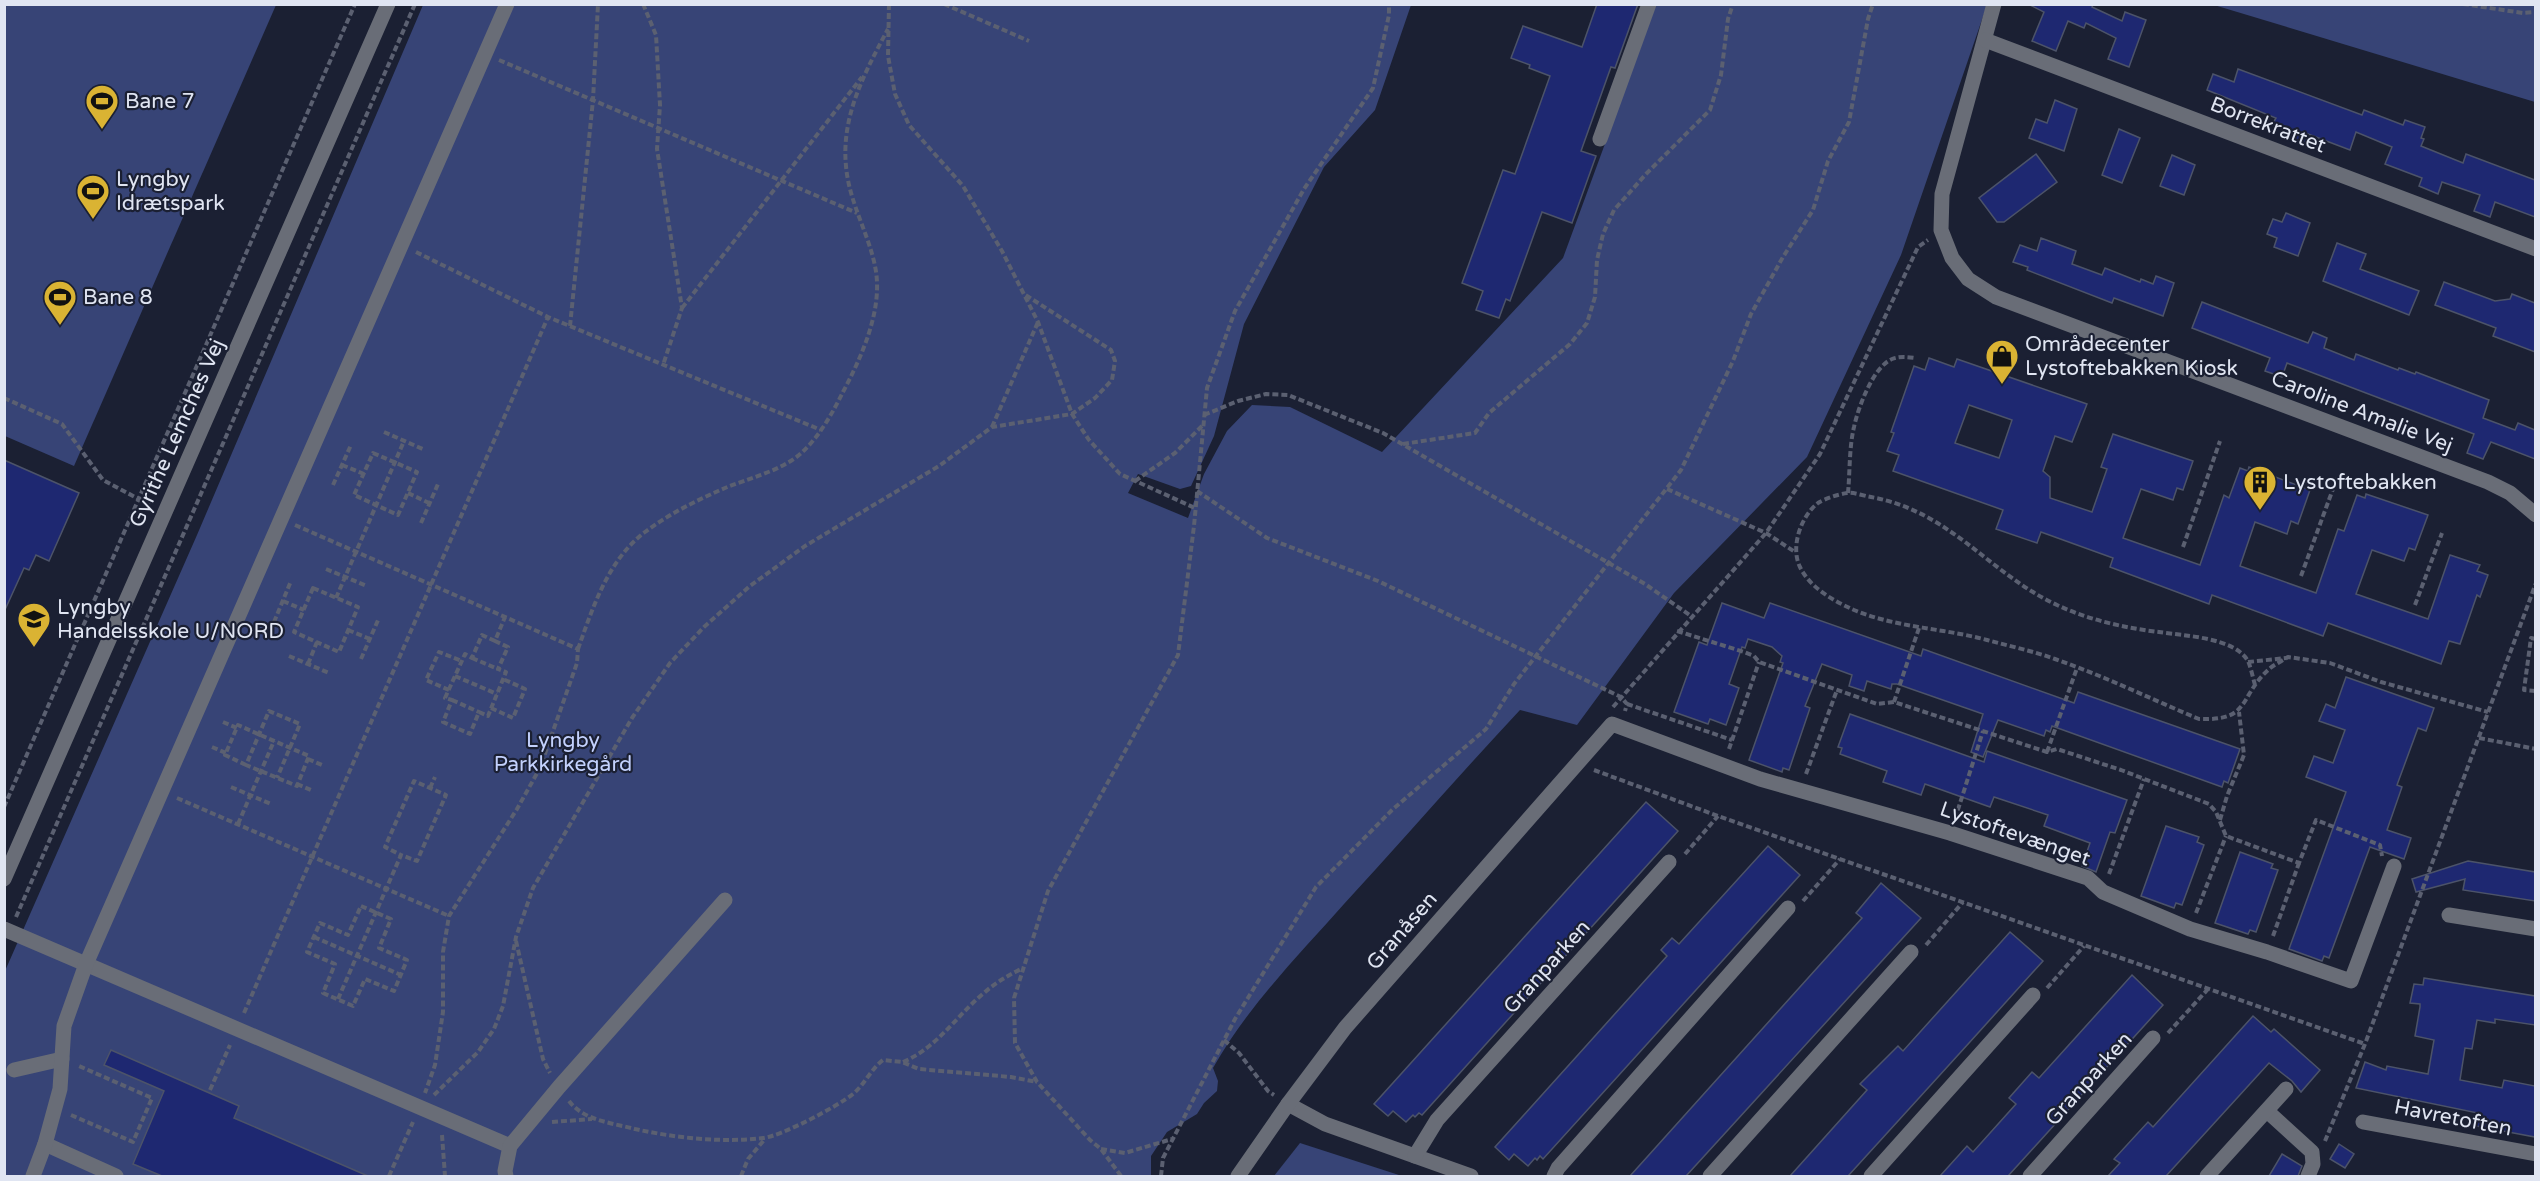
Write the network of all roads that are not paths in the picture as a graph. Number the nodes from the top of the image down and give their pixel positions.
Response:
1 (388, 4) edge
2 (507, 4) edge
3 (1648, 4) edge
4 (1994, 4) edge
5 (1985, 40) junction
6 (1600, 139) dead end
7 (2535, 249) edge
8 (2535, 515) edge
9 (1610, 718) joint
10 (1669, 862) road end
11 (2394, 866) road end
12 (4, 879) edge
13 (724, 900) dead end
14 (1788, 908) road end
15 (2449, 915) dead end
16 (2535, 929) edge
17 (7, 930) edge
18 (1911, 952) road end
19 (86, 964) junction
20 (2033, 995) road end
21 (2153, 1038) road end
22 (62, 1059) junction
23 (14, 1070) dead end
24 (2286, 1089) dead end
25 (1288, 1104) junction
26 (2267, 1111) junction
27 (2363, 1122) dead end
28 (45, 1144) junction
29 (510, 1146) junction
30 (2535, 1154) edge
31 (1415, 1156) junction
32 (33, 1176) edge
33 (116, 1176) edge
34 (506, 1176) edge
35 (1238, 1176) edge
36 (1471, 1176) edge
37 (1554, 1176) edge
38 (1710, 1176) edge
39 (1871, 1176) edge
40 (2030, 1176) edge
41 (2207, 1176) edge
42 (2308, 1176) edge

1 - 12 street, Gyrithe Lemches Vej
2 - 19 street
3 - 6 street
4 - 5 street, Caroline Amalie Vej
5 - 7 street, Borrekrattet
5 - 8 street, Caroline Amalie Vej
9 - 11 street, Lystoftevænget
9 - 25 street, Granåsen
10 - 31 street, Granparken
13 - 29 street
14 - 37 street
15 - 16 street
17 - 19 street
18 - 38 street
19 - 22 street
19 - 29 street
20 - 39 street
21 - 40 street, Granparken
22 - 23 street
22 - 28 street
24 - 26 street
25 - 31 street
25 - 35 street, Granåsen
26 - 41 street
26 - 42 street
27 - 30 street, Havretoften
28 - 32 street
28 - 33 street
29 - 34 street
31 - 36 street

